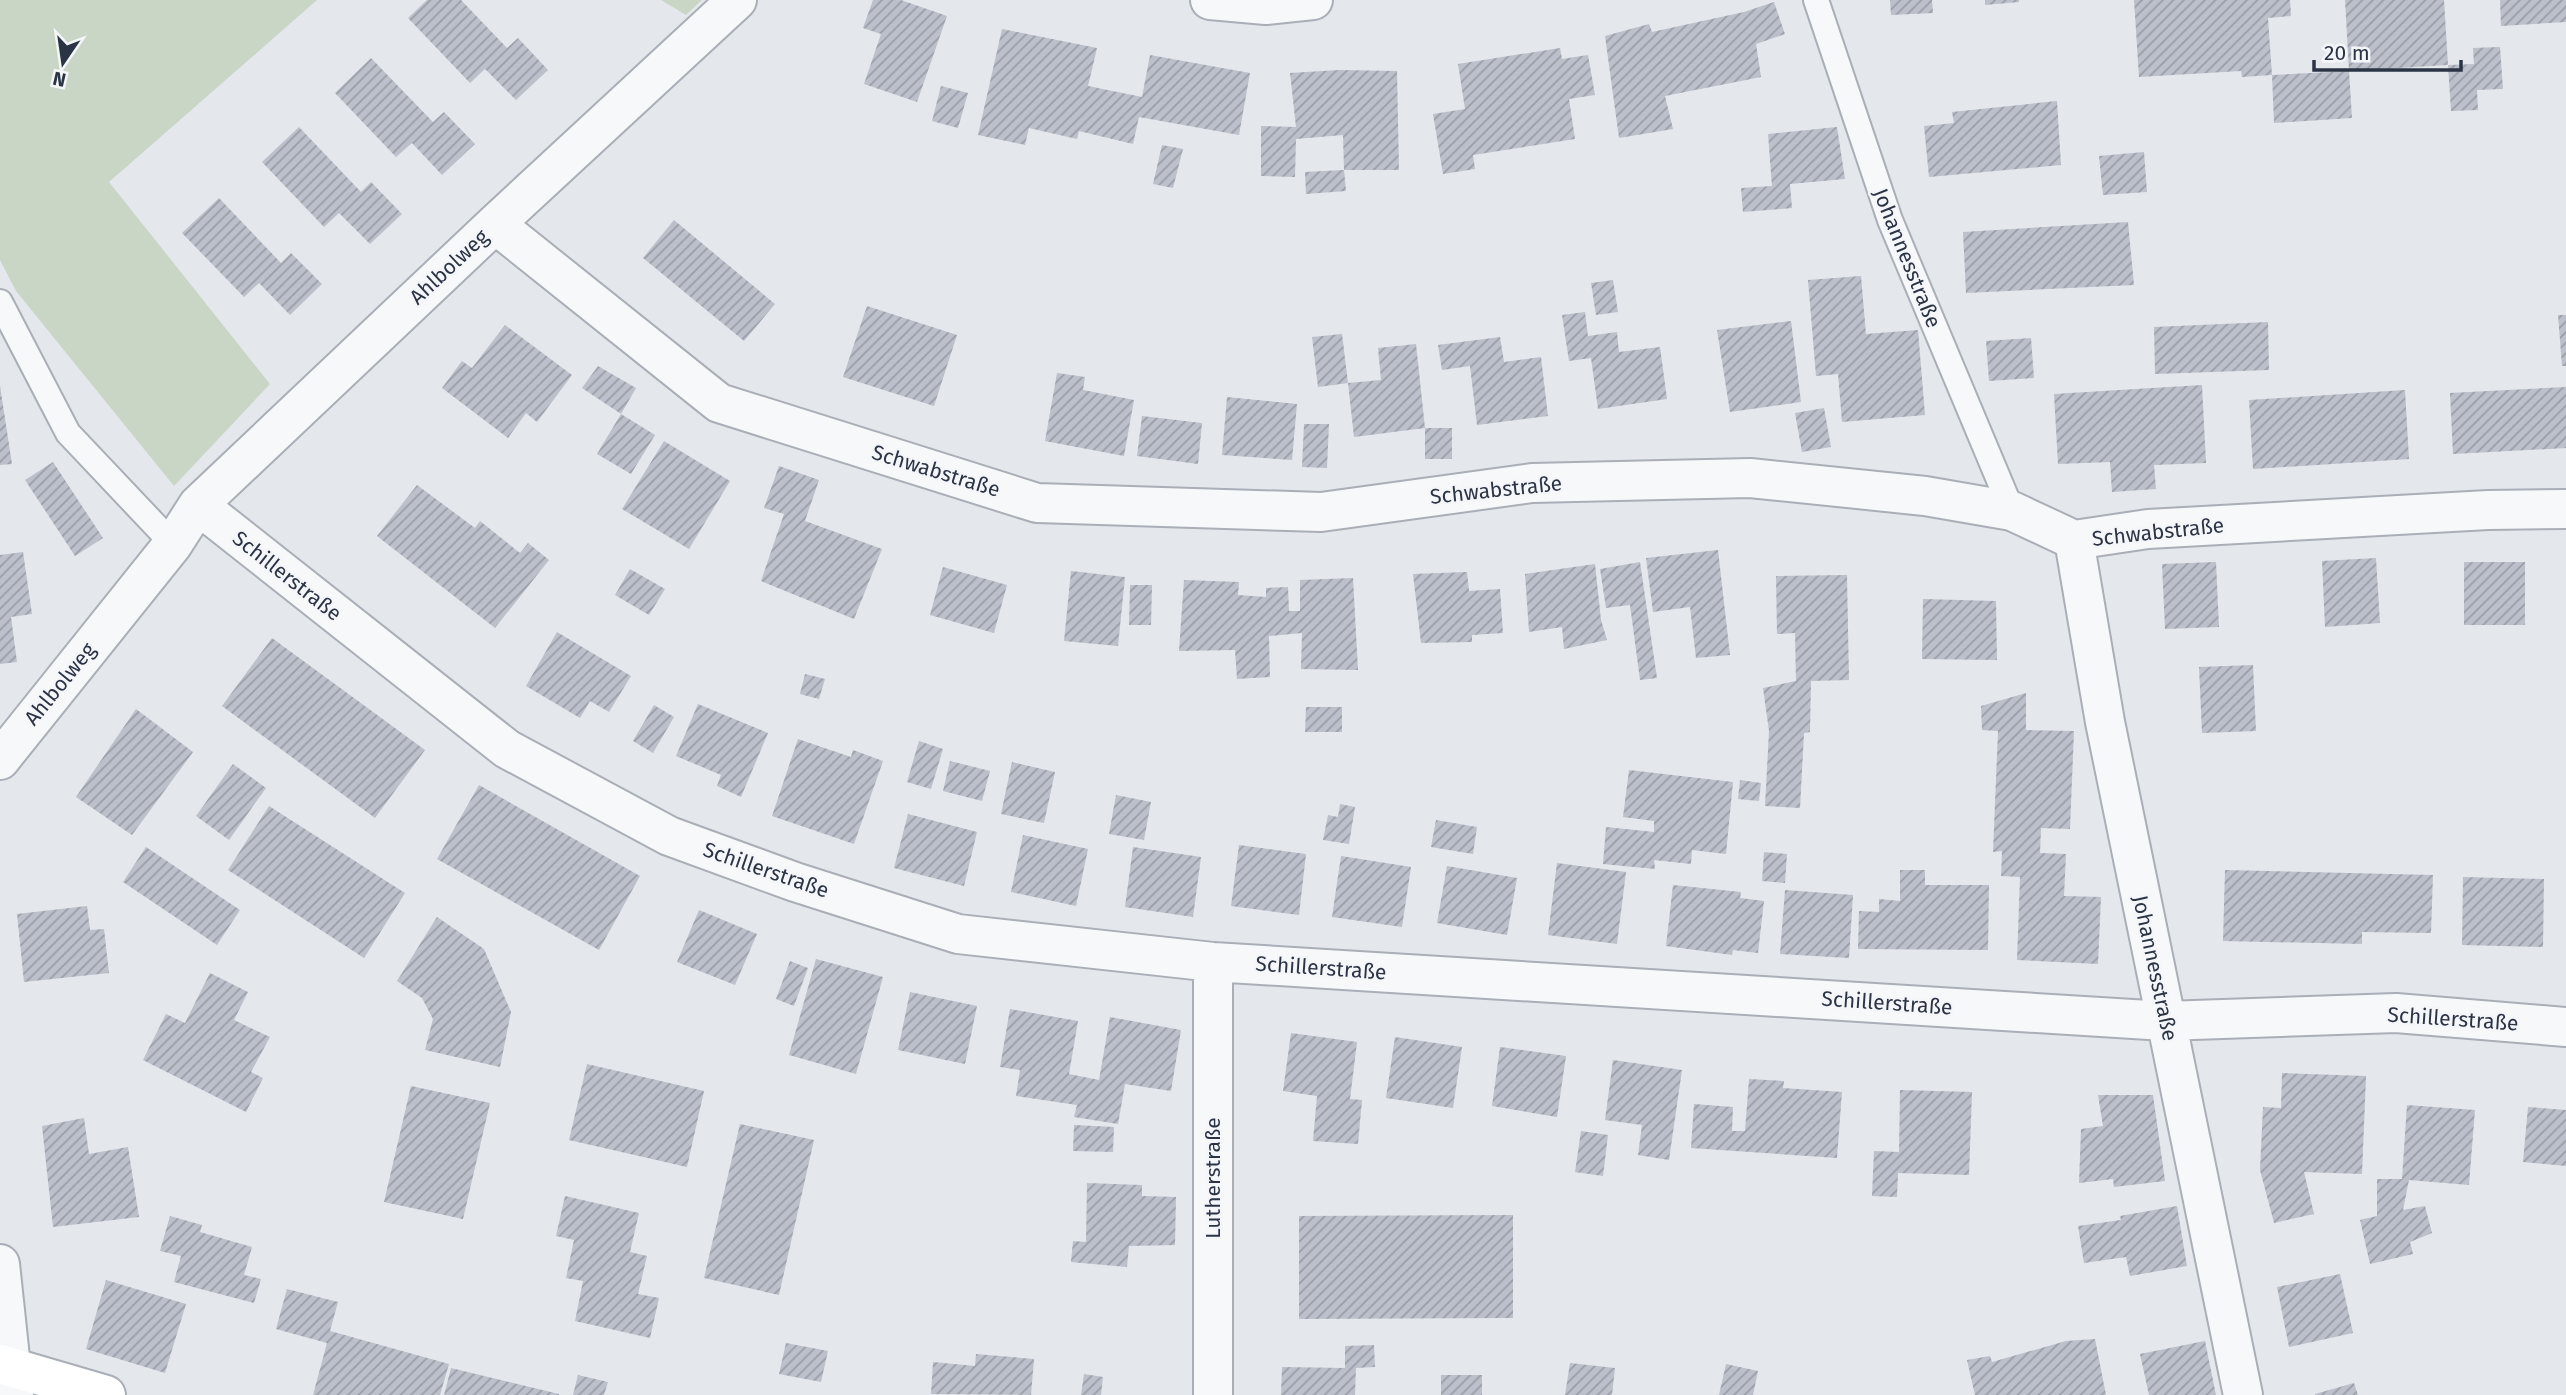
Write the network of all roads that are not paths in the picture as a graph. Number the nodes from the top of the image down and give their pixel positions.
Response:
1 (737, 0) edge
2 (1210, 0) edge
3 (1313, 0) edge
4 (1816, 0) edge
5 (495, 224) junction
6 (0, 302) edge
7 (198, 505) junction
8 (2566, 509) edge
9 (2012, 511) junction
10 (2074, 540) junction
11 (173, 544) junction
12 (0, 760) edge
13 (1213, 962) junction
14 (2165, 1021) junction
15 (2566, 1027) edge
16 (0, 1264) edge
17 (9, 1375) edge
18 (106, 1395) edge
19 (1213, 1395) edge
20 (2243, 1395) edge

1 - 5 street, Ahlbolweg
2 - 3 street
4 - 9 lane, Johannesstraße
5 - 7 street, Ahlbolweg
5 - 9 street, Schwabstraße
6 - 11 lane
7 - 11 street, Ahlbolweg
7 - 13 street, Schillerstraße
8 - 10 street, Schwabstraße
9 - 10 street, Schwabstraße
10 - 14 street, Johannesstraße
11 - 12 street, Ahlbolweg
13 - 14 street, Schillerstraße
13 - 19 street, Lutherstraße
14 - 15 street, Schillerstraße
14 - 20 street, Johannesstraße
16 - 17 street
17 - 18 main road

